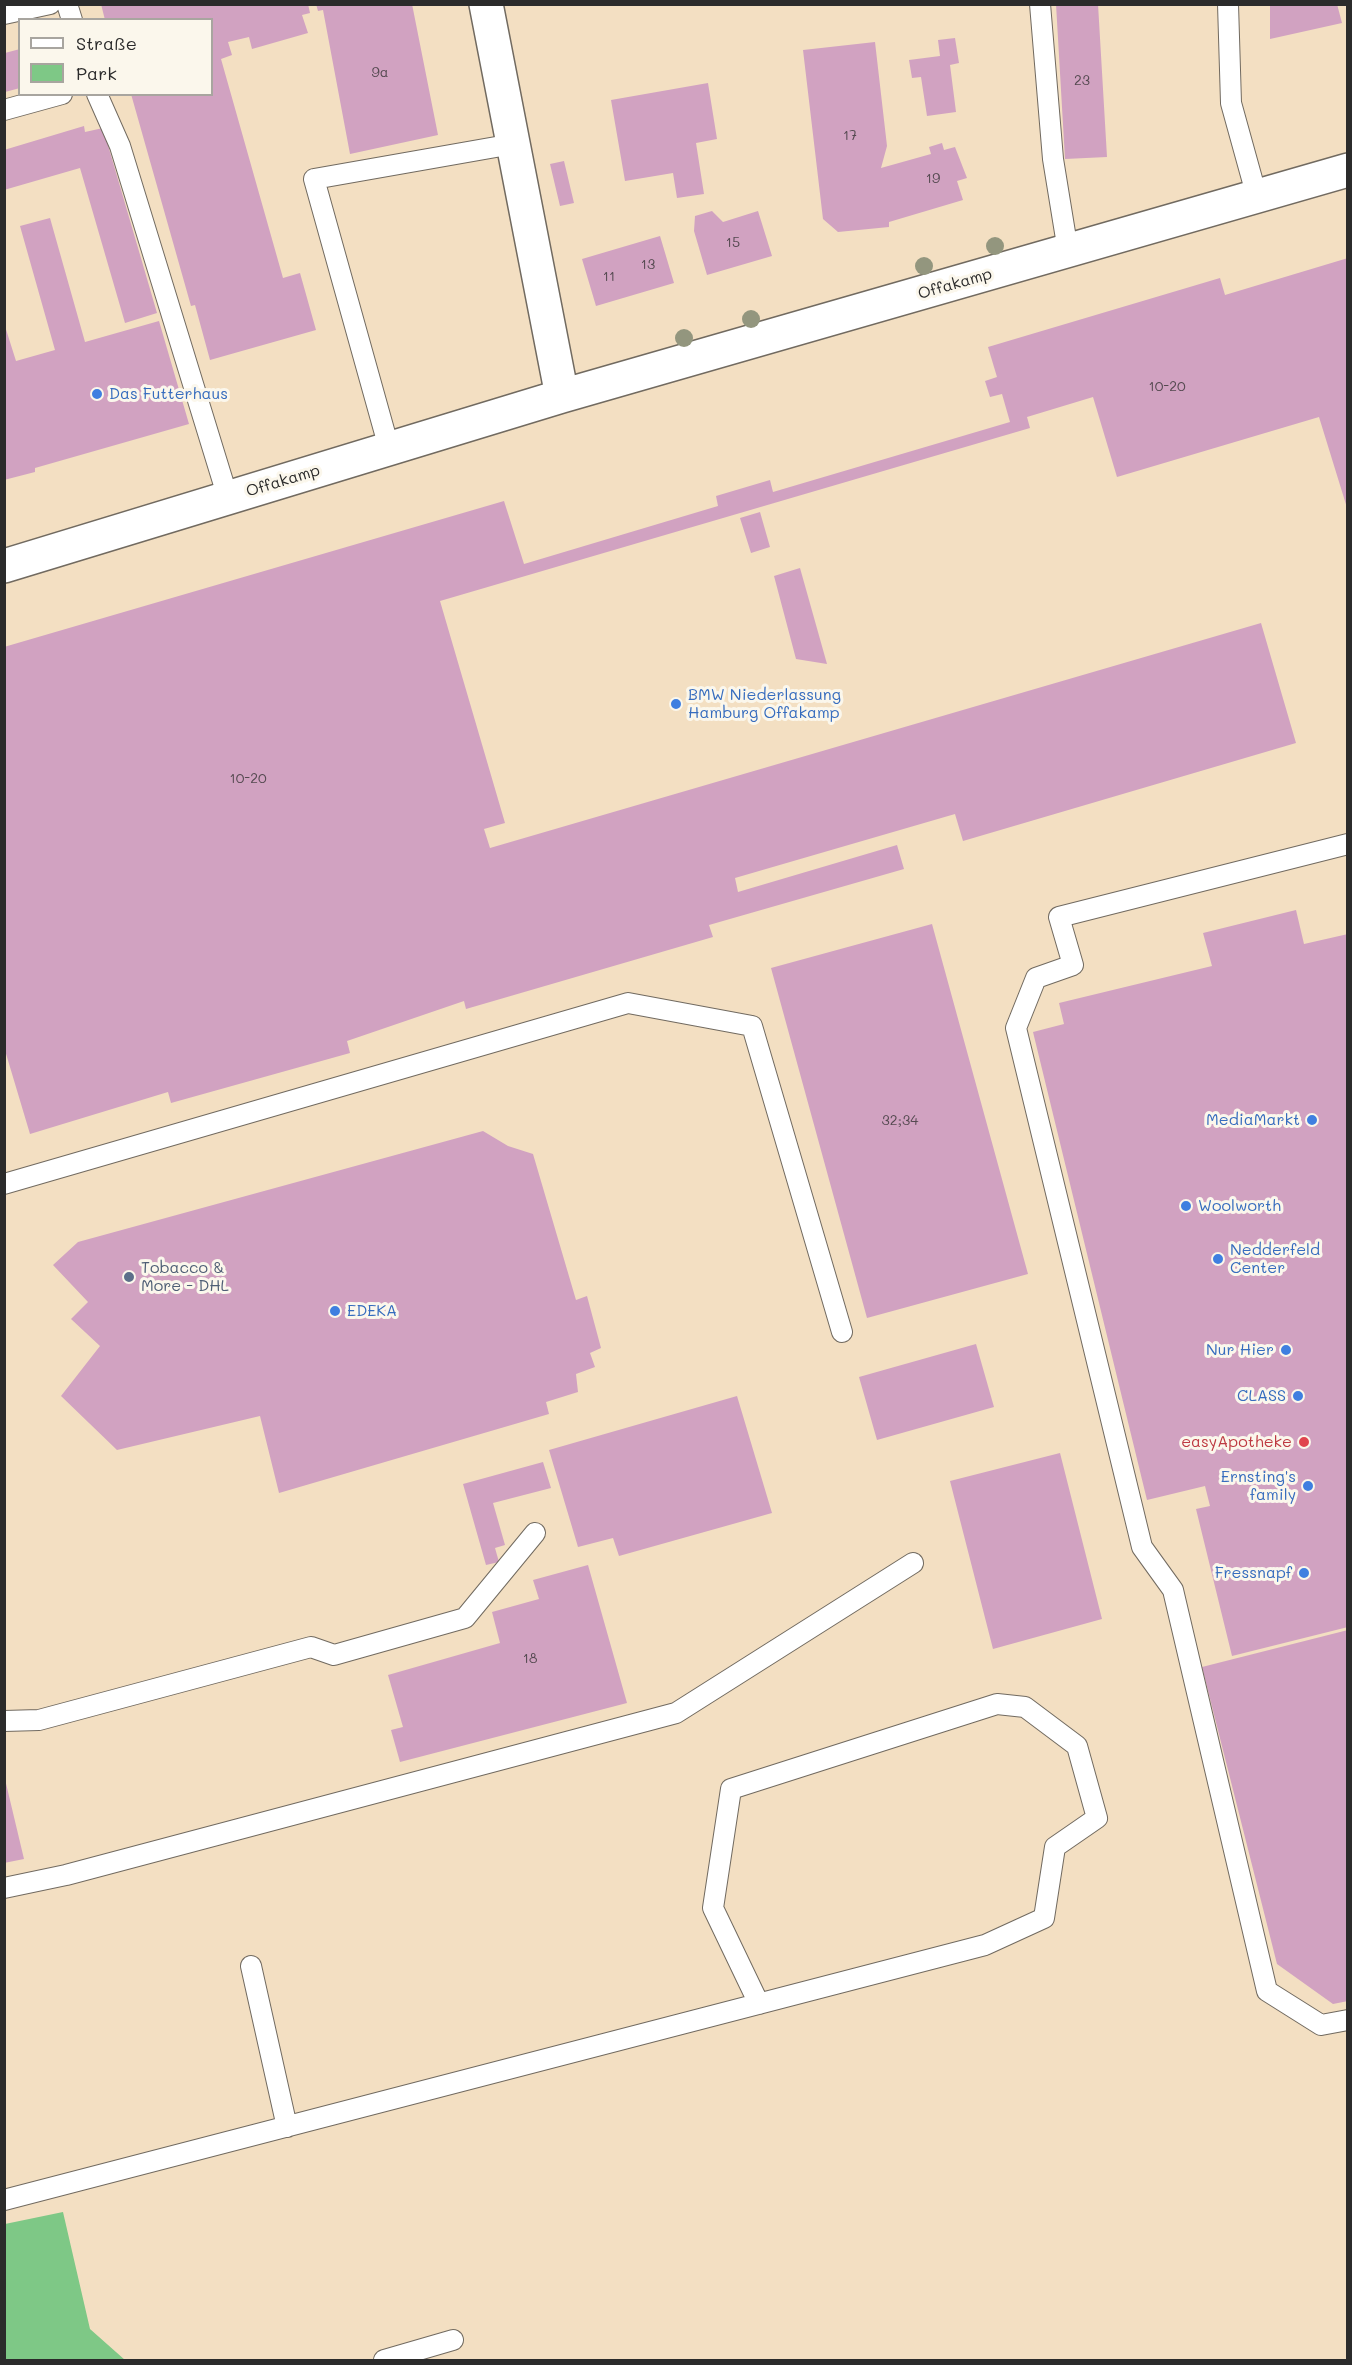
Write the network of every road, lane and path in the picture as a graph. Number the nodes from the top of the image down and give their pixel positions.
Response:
1 (50, 4) edge
2 (486, 4) edge
3 (1040, 4) edge
4 (1228, 4) edge
5 (4, 14) edge
6 (55, 96) edge
7 (98, 96) edge
8 (4, 110) edge
9 (513, 144) junction
10 (1347, 170) edge
11 (1257, 197) junction
12 (1068, 251) junction
13 (562, 396) junction
14 (389, 448) junction
15 (228, 498) junction
16 (4, 566) edge
17 (1347, 844) edge
18 (4, 1184) edge
19 (842, 1332) dead end
20 (535, 1533) dead end
21 (913, 1563) dead end
22 (4, 1721) edge
23 (4, 1888) edge
24 (251, 1966) dead end
25 (759, 2004) junction
26 (1347, 2020) edge
27 (287, 2127) junction
28 (4, 2200) edge
29 (453, 2340) dead end
30 (384, 2361) edge

1 - 5 lane
2 - 9 street
3 - 12 lane
4 - 11 lane
6 - 8 lane
7 - 15 lane
9 - 13 street
9 - 14 lane
10 - 11 street, Offakamp
11 - 12 street, Offakamp
12 - 13 street, Offakamp
13 - 14 street, Offakamp
14 - 15 street, Offakamp
15 - 16 street, Offakamp
17 - 26 lane
18 - 19 lane
20 - 22 lane
21 - 23 lane
24 - 27 lane
25 - 25 lane
25 - 27 lane
27 - 28 lane
29 - 30 lane

